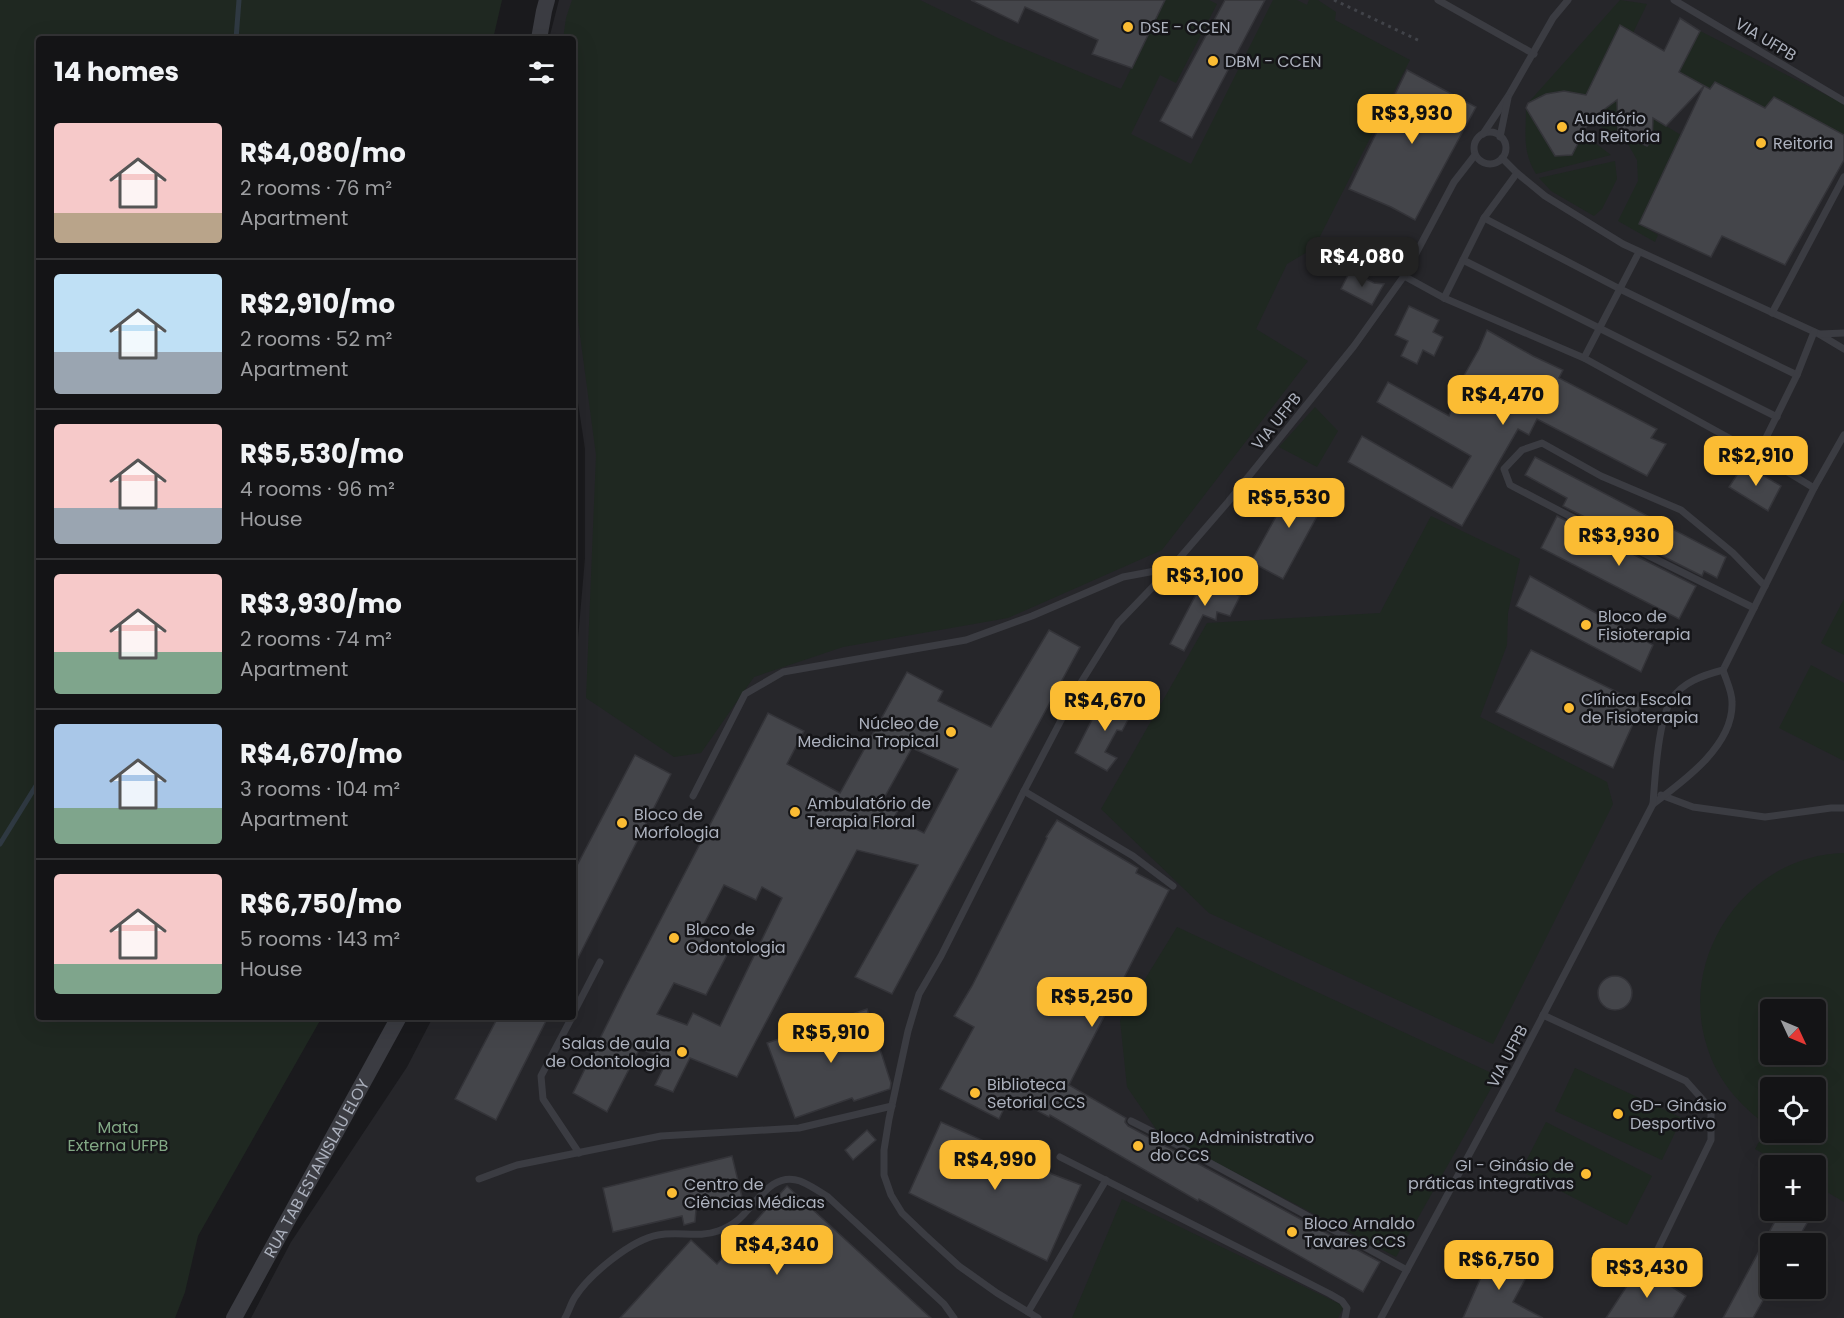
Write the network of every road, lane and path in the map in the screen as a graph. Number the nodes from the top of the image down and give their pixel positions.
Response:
1 (547, 0) edge
2 (1334, 0) edge
3 (1438, 0) edge
4 (1568, 0) edge
5 (1674, 0) edge
6 (540, 36) edge
7 (1420, 41) dead end
8 (1534, 54) junction
9 (1509, 95) junction
10 (1844, 101) edge
11 (1483, 134) junction
12 (1500, 136) junction
13 (1475, 155) junction
14 (1503, 158) junction
15 (1517, 173) junction
16 (1844, 177) edge
17 (1484, 218) junction
18 (1639, 252) junction
19 (1463, 260) junction
20 (1404, 276) junction
21 (1620, 289) junction
22 (1444, 298) junction
23 (1772, 313) junction
24 (1600, 328) junction
25 (1816, 333) junction
26 (1844, 333) edge
27 (1844, 349) edge
28 (1584, 358) junction
29 (1797, 375) junction
30 (1777, 417) junction
31 (1844, 426) edge
32 (1842, 438) edge
33 (1758, 454) junction
34 (1814, 488) junction
35 (1171, 568) junction
36 (1765, 586) junction
37 (1754, 608) junction
38 (1723, 670) junction
39 (1024, 791) junction
40 (1654, 792) junction
41 (693, 796) dead end
42 (1664, 796) junction
43 (1653, 804) junction
44 (1844, 808) edge
45 (1173, 886) dead end
46 (600, 962) dead end
47 (576, 1008) edge
48 (1543, 1015) junction
49 (397, 1020) edge
50 (570, 1020) edge
51 (892, 1106) junction
52 (1131, 1121) dead end
53 (579, 1153) junction
54 (1060, 1157) dead end
55 (479, 1179) dead end
56 (1106, 1180) junction
57 (1656, 1253) dead end
58 (1407, 1270) junction
59 (1028, 1312) junction
60 (234, 1318) edge
61 (565, 1318) edge
62 (954, 1318) edge
63 (1038, 1318) edge
64 (1345, 1318) edge
65 (1381, 1318) edge

1 - 6 street
2 - 7 path
3 - 8 lane
4 - 8 lane
5 - 10 lane, VIA UFPB
8 - 9 lane
9 - 11 lane
9 - 12 lane
11 - 12 lane
11 - 13 lane
12 - 14 lane
13 - 14 lane
13 - 20 lane, VIA UFPB
14 - 15 lane
15 - 17 lane
15 - 18 lane
16 - 23 lane
17 - 19 lane
17 - 21 lane
18 - 21 lane
18 - 23 lane
19 - 22 lane
19 - 24 lane
20 - 22 lane
20 - 35 lane, VIA UFPB
21 - 24 lane
21 - 29 lane
22 - 28 lane
23 - 25 lane
24 - 28 lane
24 - 30 lane
25 - 26 lane
25 - 27 lane
25 - 29 lane
28 - 33 lane
29 - 30 lane
30 - 33 lane
31 - 32 lane
32 - 34 lane
33 - 34 lane
34 - 36 lane
35 - 39 lane, VIA UFPB
35 - 41 lane
36 - 37 lane
36 - 37 lane
37 - 38 lane
38 - 40 lane, VIA UFPB
38 - 42 lane, VIA UFPB
39 - 45 lane
39 - 51 lane, VIA UFPB
40 - 42 lane
40 - 43 lane, VIA UFPB
42 - 43 lane, VIA UFPB
42 - 44 lane
43 - 48 lane, VIA UFPB
46 - 47 lane
48 - 57 lane
48 - 58 lane, VIA UFPB
49 - 60 street, RUA TAB ESTANISLAU ELOY
50 - 53 lane
51 - 53 lane
51 - 59 lane, VIA UFPB
52 - 58 lane
53 - 55 lane
54 - 56 lane
56 - 59 lane
56 - 64 lane
58 - 65 lane, VIA UFPB
59 - 63 lane, VIA UFPB
61 - 62 lane

